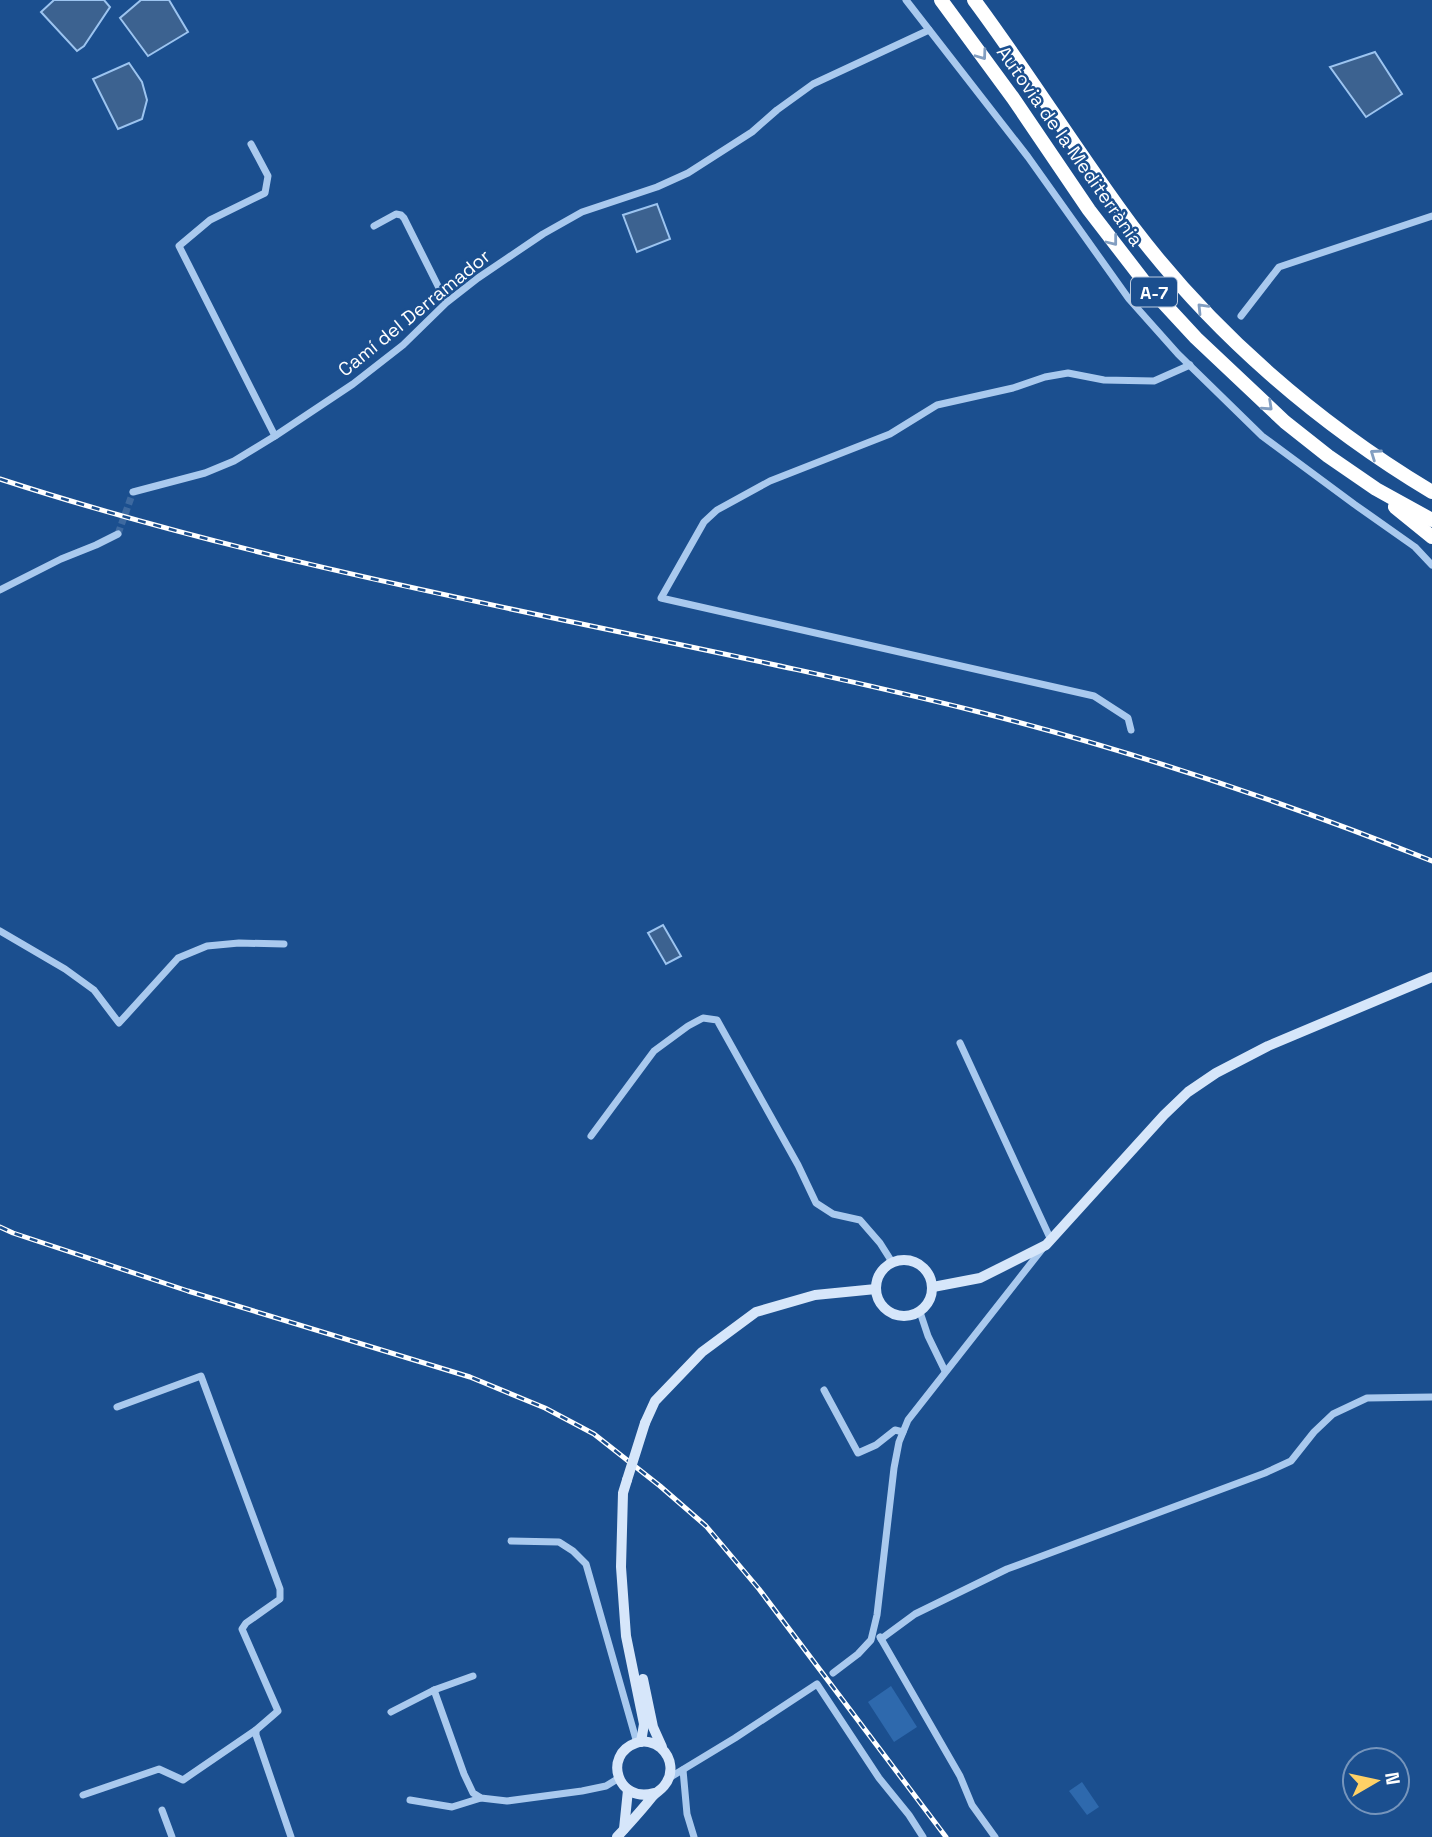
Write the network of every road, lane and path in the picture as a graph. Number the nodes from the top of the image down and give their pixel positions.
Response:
1 (906, 0) edge
2 (941, 0) edge
3 (974, 0) edge
4 (929, 30) junction
5 (251, 144) dead end
6 (1432, 216) edge
7 (374, 226) dead end
8 (446, 302) junction
9 (1241, 316) dead end
10 (1190, 365) junction
11 (275, 436) junction
12 (1376, 489) junction
13 (133, 492) dead end
14 (1432, 492) edge
15 (1432, 520) edge
16 (118, 534) dead end
17 (1432, 537) edge
18 (1432, 565) edge
19 (0, 590) edge
20 (1131, 730) dead end
21 (0, 931) edge
22 (284, 944) dead end
23 (1432, 977) edge
24 (960, 1043) dead end
25 (591, 1136) dead end
26 (1048, 1243) junction
27 (892, 1262) junction
28 (933, 1287) junction
29 (876, 1289) junction
30 (920, 1312) junction
31 (945, 1371) junction
32 (824, 1390) dead end
33 (1432, 1397) edge
34 (117, 1407) dead end
35 (903, 1432) junction
36 (511, 1541) dead end
37 (626, 1619) junction
38 (874, 1627) junction
39 (881, 1639) junction
40 (833, 1673) dead end
41 (473, 1676) dead end
42 (434, 1690) junction
43 (391, 1712) dead end
44 (257, 1730) junction
45 (639, 1742) junction
46 (663, 1749) junction
47 (684, 1770) junction
48 (619, 1778) junction
49 (669, 1778) junction
50 (628, 1790) junction
51 (654, 1793) junction
52 (82, 1795) dead end
53 (481, 1798) junction
54 (410, 1800) dead end
55 (162, 1810) dead end
56 (620, 1833) edge
57 (172, 1837) edge
58 (291, 1837) edge
59 (694, 1837) edge
60 (923, 1837) edge
61 (995, 1837) edge

1 - 4 street
2 -> 12 highway, Autovia de la Mediterrània / A-7
14 -> 3 highway, Autovia de la Mediterrània / A-7
4 - 8 street, Camí del Derramador
4 - 10 street
5 - 11 street
6 - 9 street
7 - 8 street
8 - 11 street, Camí del Derramador
10 - 18 street
10 - 20 street
11 - 13 street, Camí del Derramador
12 - 15 highway, Autovia de la Mediterrània / A-7
12 - 17 highway
16 - 19 street
21 - 22 street
23 - 26 street
24 - 26 street
25 - 27 street
26 - 28 street
26 - 31 street
27 - 28 street
27 - 29 street
28 - 30 street
29 - 30 street
29 - 37 street, bridge
30 - 31 street
31 - 35 street
32 - 35 street
33 - 39 street
34 - 44 street
35 - 38 street
36 - 45 street
37 - 45 street
37 - 46 street
38 - 39 street
38 - 40 street
39 - 61 street
41 - 42 street
42 - 43 street
42 - 53 street
44 - 52 street
44 - 58 street
45 - 46 street
45 - 48 street
46 - 49 street
47 - 49 street
47 - 59 street
47 - 60 street
48 - 50 street
48 - 53 street
49 - 51 street
50 - 51 street
50 - 56 street
51 - 56 street
53 - 54 street
55 - 57 street

